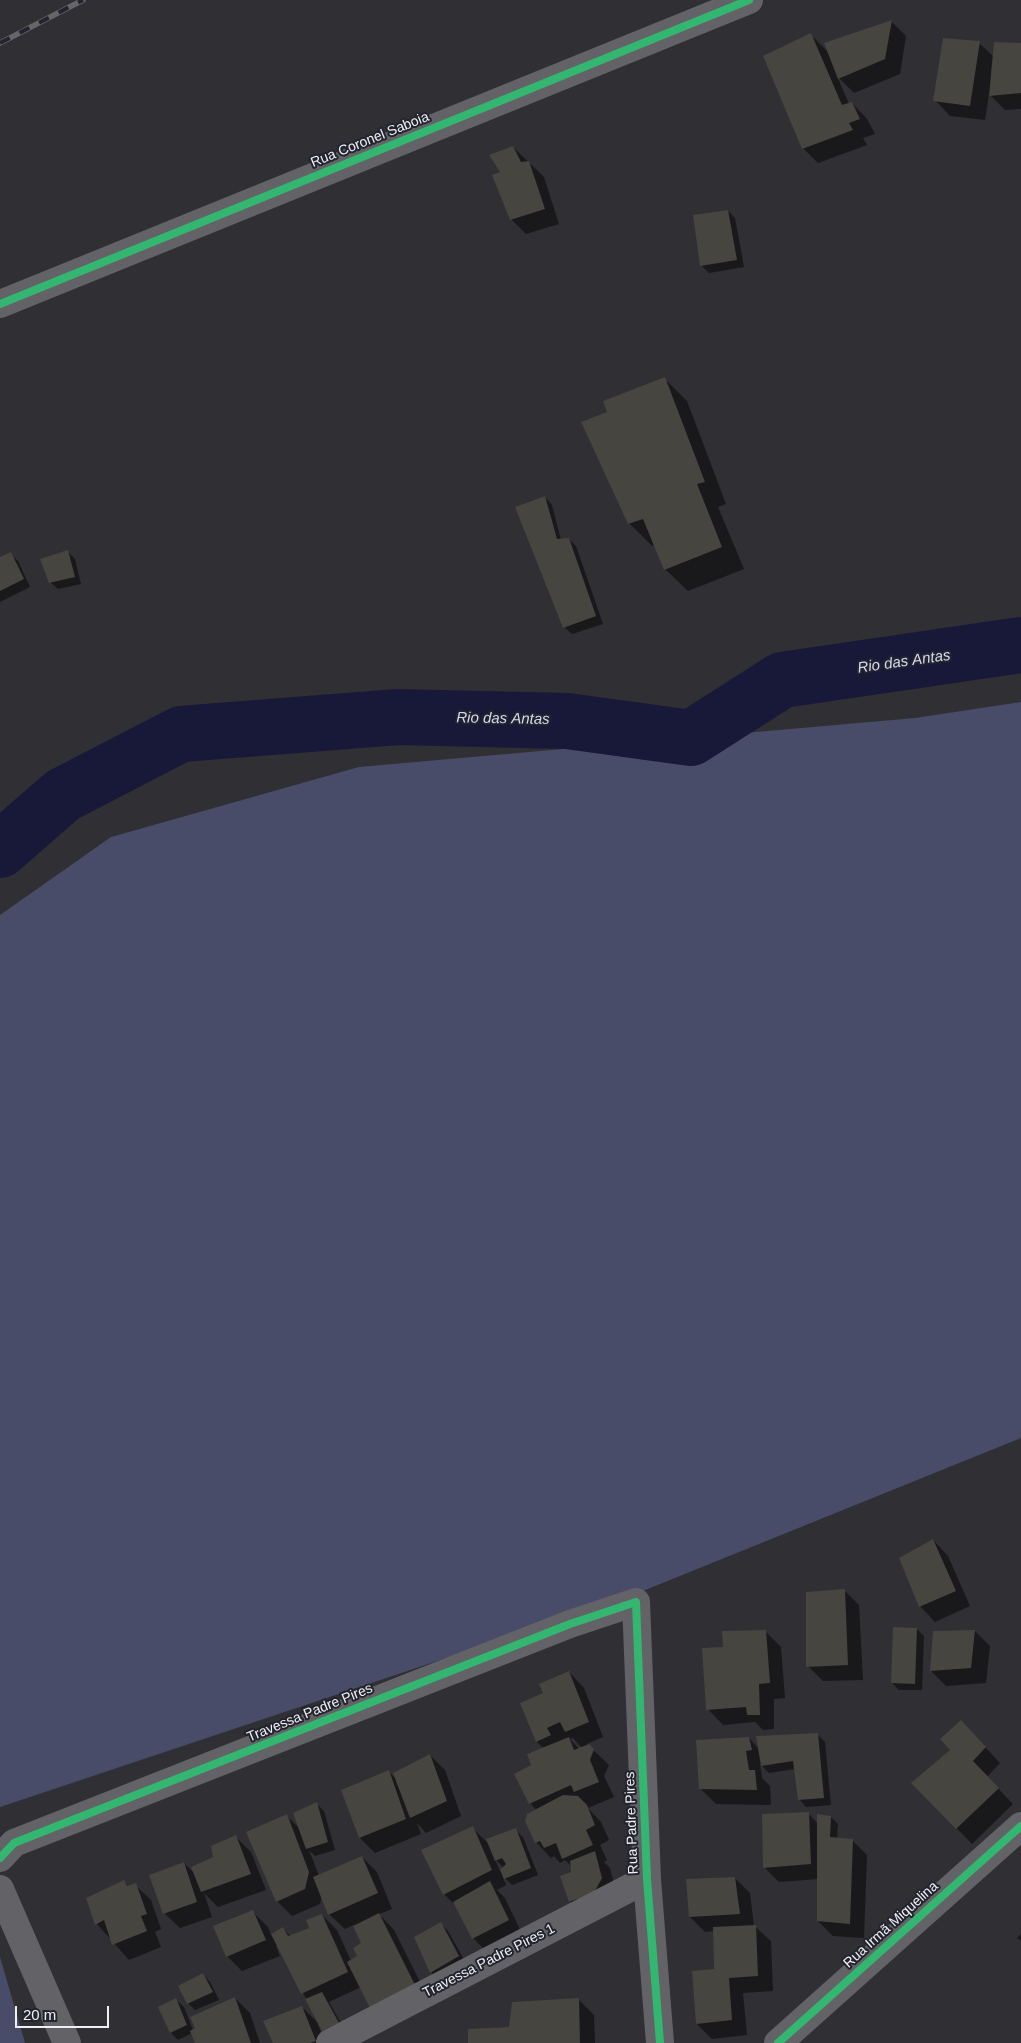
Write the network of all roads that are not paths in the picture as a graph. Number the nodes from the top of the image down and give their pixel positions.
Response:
1 (749, 0) edge
2 (0, 304) edge
3 (636, 1602) joint
4 (1021, 1826) edge
5 (0, 1858) edge
6 (647, 1879) junction
7 (0, 1889) edge
8 (67, 2043) edge
9 (330, 2043) edge
10 (660, 2043) edge
11 (778, 2043) edge

1 - 2 street, Rua Coronel Saboia
3 - 5 street, Travessa Padre Pires
3 - 6 street, Rua Padre Pires
4 - 11 street, Rua Irmã Miquelina
6 - 9 street, Travessa Padre Pires 1
6 - 10 street, Rua Padre Pires
7 - 8 street

